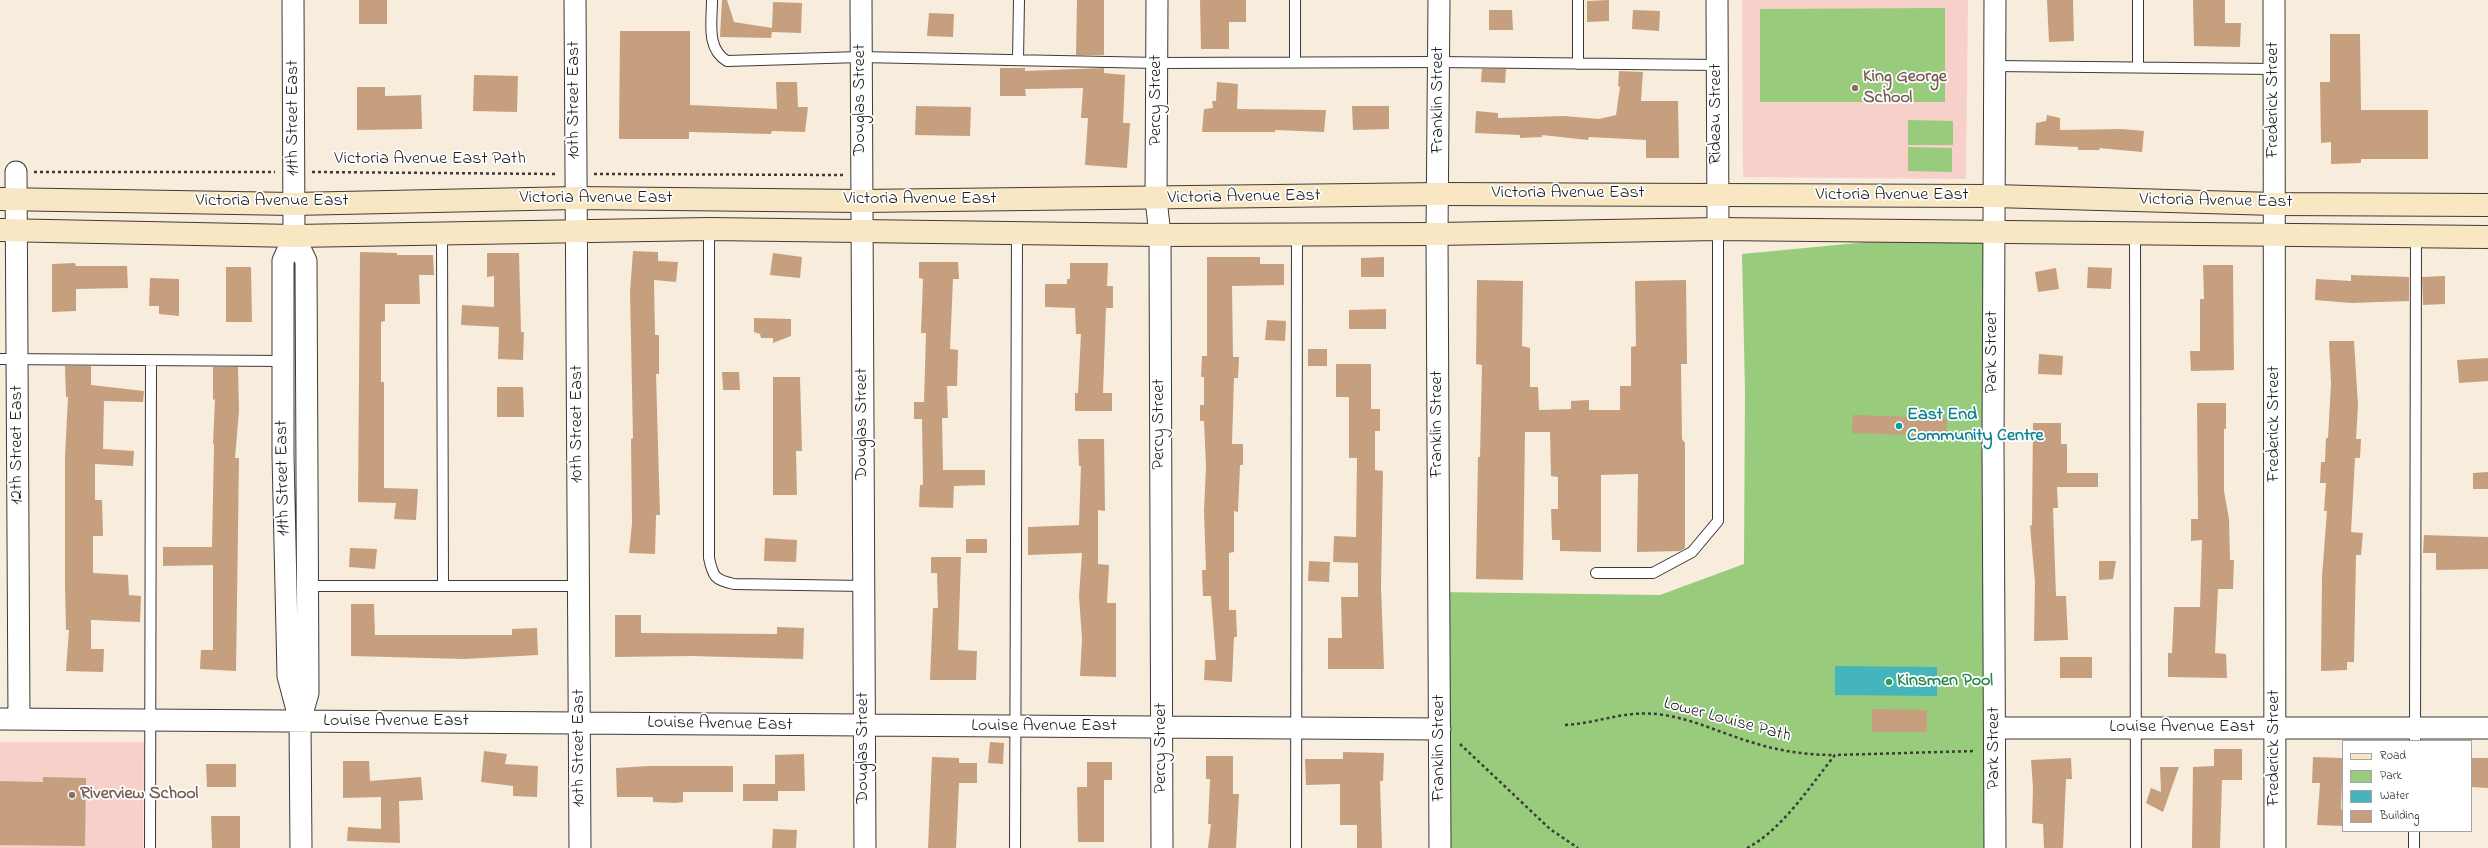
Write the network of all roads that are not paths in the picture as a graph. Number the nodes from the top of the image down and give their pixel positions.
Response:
1 (293, 0) edge
2 (575, 0) edge
3 (712, 0) edge
4 (861, 0) edge
5 (1019, 0) edge
6 (1157, 0) edge
7 (1295, 0) edge
8 (1439, 0) edge
9 (1578, 0) edge
10 (1717, 0) edge
11 (1995, 0) edge
12 (2138, 0) edge
13 (2274, 0) edge
14 (860, 57) junction
15 (1018, 60) junction
16 (1295, 62) junction
17 (1439, 62) junction
18 (1158, 63) junction
19 (1578, 64) junction
20 (1717, 65) junction
21 (1995, 66) junction
22 (2138, 67) junction
23 (2274, 69) junction
24 (16, 172) road end
25 (1439, 194) junction
26 (1718, 195) junction
27 (1994, 196) junction
28 (576, 198) junction
29 (8, 199) edge
30 (1156, 199) junction
31 (861, 201) junction
32 (293, 204) junction
33 (2275, 204) junction
34 (2488, 205) edge
35 (709, 229) junction
36 (1718, 229) junction
37 (8, 230) edge
38 (862, 230) junction
39 (1994, 230) junction
40 (577, 232) junction
41 (1017, 232) junction
42 (442, 234) junction
43 (1297, 234) junction
44 (1438, 234) junction
45 (2135, 234) junction
46 (1160, 235) junction
47 (2275, 235) junction
48 (294, 236) junction
49 (2416, 237) junction
50 (2488, 237) edge
51 (8, 360) edge
52 (151, 360) junction
53 (283, 361) junction
54 (1596, 573) dead end
55 (308, 586) junction
56 (443, 586) junction
57 (580, 586) junction
58 (864, 586) junction
59 (10, 719) edge
60 (151, 720) junction
61 (300, 721) junction
62 (581, 723) junction
63 (864, 726) junction
64 (1014, 726) junction
65 (1162, 727) junction
66 (1296, 728) junction
67 (1996, 728) junction
68 (2136, 728) junction
69 (2275, 728) junction
70 (2488, 728) edge
71 (1440, 729) junction
72 (2415, 735) edge
73 (2414, 832) edge
74 (150, 848) edge
75 (301, 848) edge
76 (580, 848) edge
77 (865, 848) edge
78 (1015, 848) edge
79 (1162, 848) edge
80 (1296, 848) edge
81 (1440, 848) edge
82 (1995, 848) edge
83 (2136, 848) edge
84 (2275, 848) edge
85 (2414, 848) edge

1 - 32 street, 11th Street East
2 - 28 street, 10th Street East
3 - 14 lane
4 - 14 street, Douglas Street
5 - 15 lane
6 - 18 street, Percy Street
7 - 16 lane
8 - 17 street, Franklin Street
9 - 19 lane
10 - 20 street, Rideau Street
11 - 21 street, Park Street
12 - 22 lane
13 - 23 street, Frederick Street
14 - 15 lane
14 - 31 street, Douglas Street
15 - 18 lane
16 - 17 lane
16 - 18 lane
17 - 19 lane
17 - 25 street, Franklin Street
18 - 30 street, Percy Street
19 - 20 lane
20 - 26 street, Rideau Street
21 - 22 lane
21 - 27 street, Park Street
22 - 23 lane
23 - 33 street, Frederick Street
24 - 29 street, 12th Street East
25 - 26 main road, Victoria Avenue East
25 - 30 main road, Victoria Avenue East
25 - 44 street, Franklin Street
26 - 27 main road, Victoria Avenue East
26 - 36 street, Rideau Street
27 - 33 main road, Victoria Avenue East
27 - 39 street, Park Street
28 - 31 main road, Victoria Avenue East
28 - 32 main road, Victoria Avenue East
28 - 40 street, 10th Street East
29 - 32 main road, Victoria Avenue East
29 - 37 street, 12th Street East
30 - 31 main road, Victoria Avenue East
30 - 46 street, Percy Street
31 - 38 street, Douglas Street
32 - 48 street, 11th Street East
33 - 34 main road, Victoria Avenue East
33 - 47 street, Frederick Street
35 - 38 main road, Victoria Avenue East
35 - 40 main road, Victoria Avenue East
35 - 58 lane
36 - 39 main road, Victoria Avenue East
36 - 44 main road, Victoria Avenue East
36 - 54 lane
37 - 48 main road, Victoria Avenue East
37 - 51 street, 12th Street East
38 - 41 main road, Victoria Avenue East
38 - 58 street, Douglas Street
39 - 45 main road, Victoria Avenue East
39 - 67 street, Park Street
40 - 42 main road, Victoria Avenue East
40 - 57 street, 10th Street East
41 - 46 main road, Victoria Avenue East
41 - 64 lane
42 - 48 main road, Victoria Avenue East
42 - 56 lane
43 - 44 main road, Victoria Avenue East
43 - 46 main road, Victoria Avenue East
43 - 66 lane
44 - 71 street, Franklin Street
45 - 47 main road, Victoria Avenue East
45 - 68 lane
46 - 65 street, Percy Street
47 - 49 main road, Victoria Avenue East
47 - 69 street, Frederick Street
48 - 53 street, 11th Street East
48 - 55 street, 11th Street East
49 - 50 main road, Victoria Avenue East
49 - 72 lane
51 - 52 lane
51 - 59 street, 12th Street East
52 - 53 lane
52 - 60 lane
53 - 61 street, 11th Street East
55 - 56 lane
55 - 61 street, 11th Street East
56 - 57 lane
57 - 62 street, 10th Street East
58 - 63 street, Douglas Street
59 - 60 street, Louise Avenue East
60 - 61 street, Louise Avenue East
60 - 74 lane
61 - 62 street, Louise Avenue East
61 - 75 street, 11th Street East
62 - 63 street, Louise Avenue East
62 - 76 street, 10th Street East
63 - 64 street, Louise Avenue East
63 - 77 street, Douglas Street
64 - 65 street, Louise Avenue East
64 - 78 lane
65 - 66 street, Louise Avenue East
65 - 79 street, Percy Street
66 - 71 street, Louise Avenue East
66 - 80 lane
67 - 68 street, Louise Avenue East
67 - 82 street, Park Street
68 - 69 street, Louise Avenue East
68 - 83 lane
69 - 72 street, Louise Avenue East
69 - 84 street, Frederick Street
70 - 72 street, Louise Avenue East
71 - 81 street, Franklin Street
73 - 85 lane

